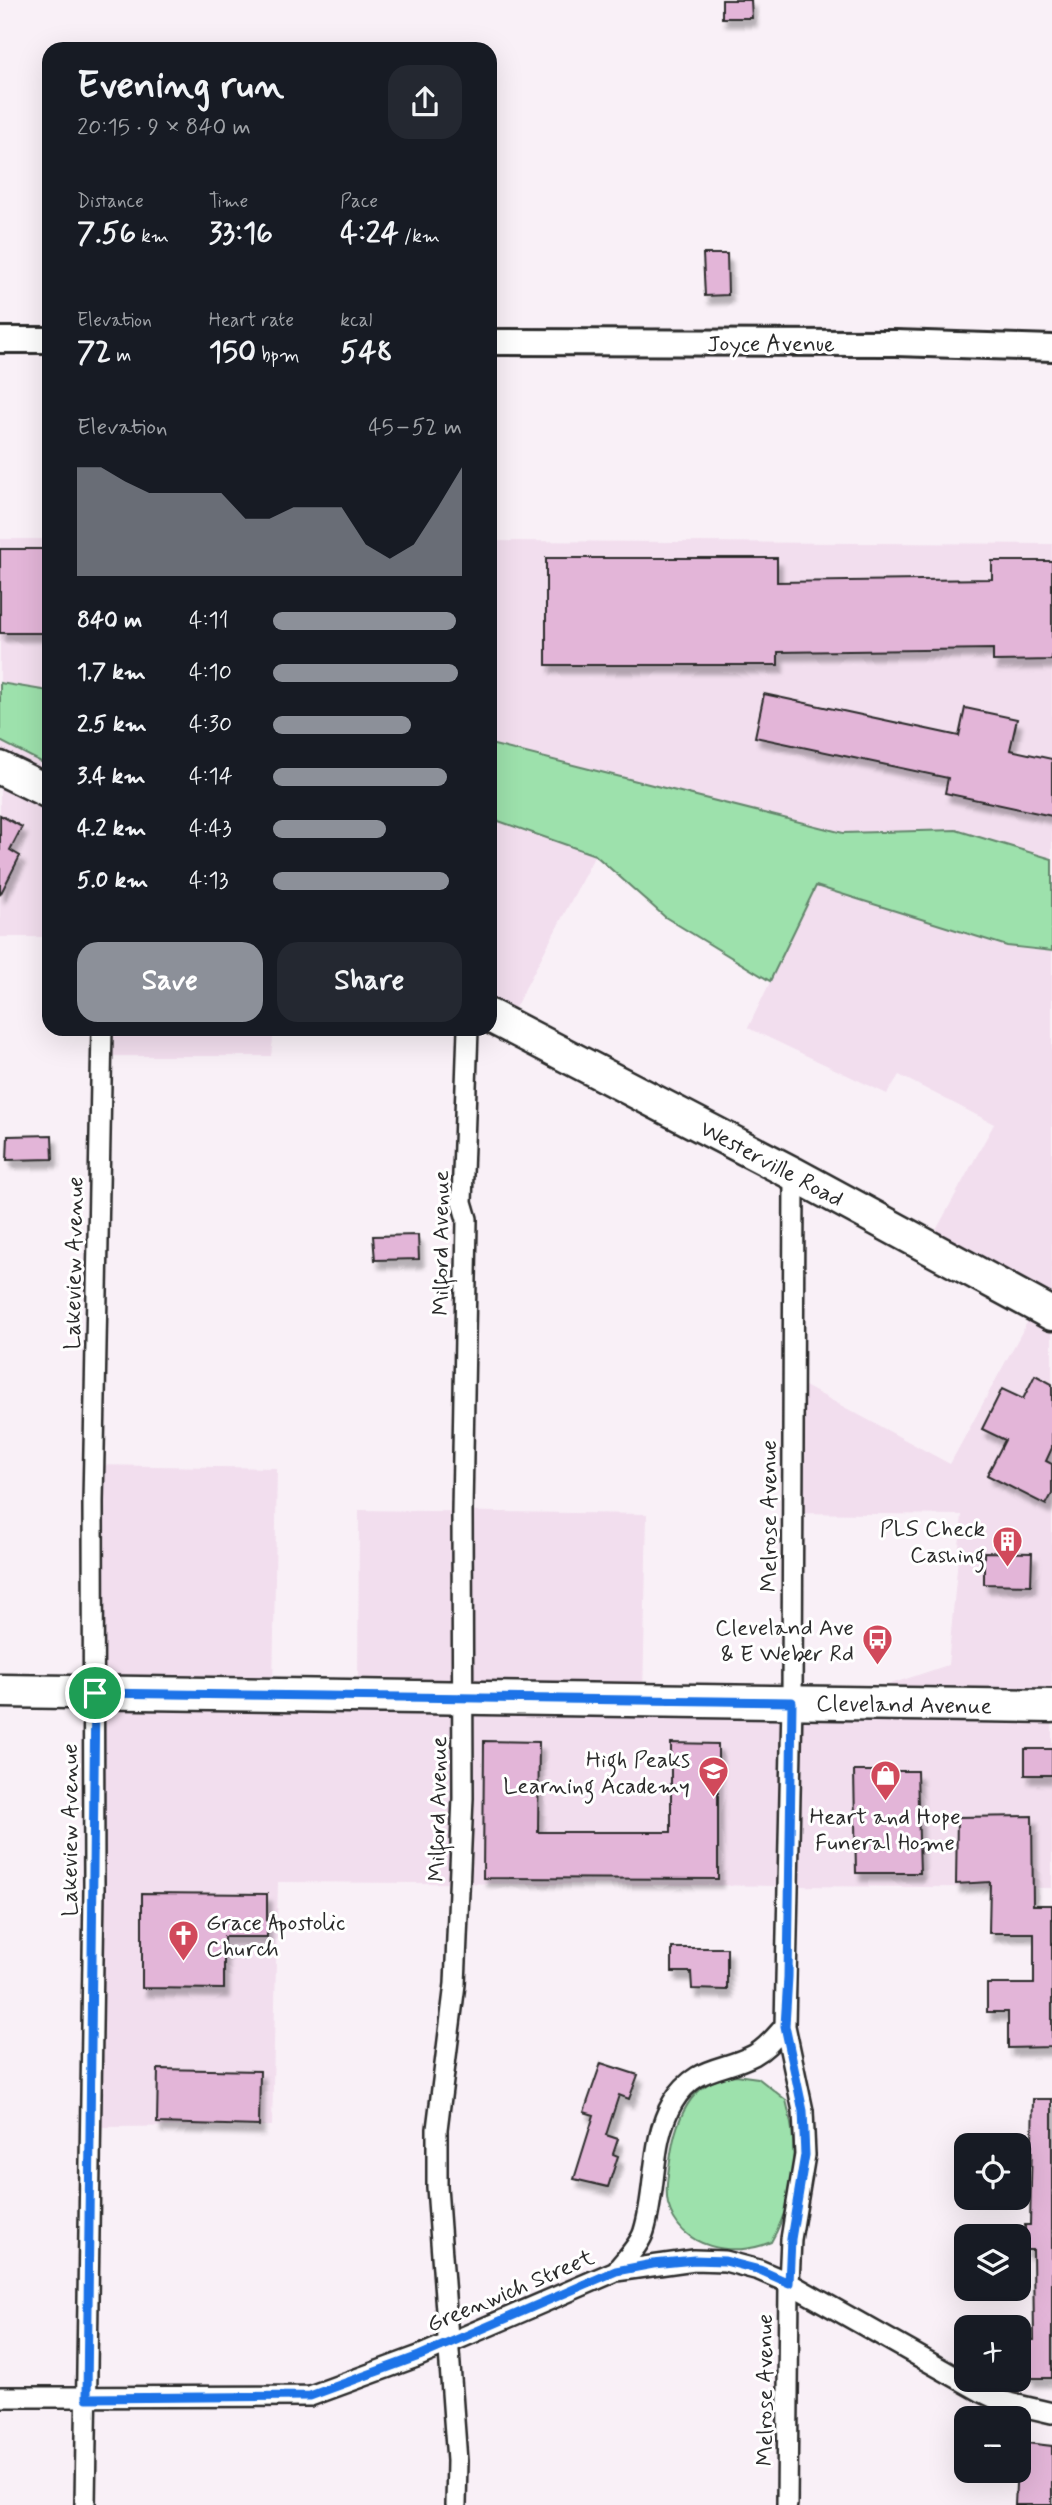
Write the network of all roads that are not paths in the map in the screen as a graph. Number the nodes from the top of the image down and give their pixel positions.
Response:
1 (0, 340) edge
2 (42, 340) edge
3 (497, 342) edge
4 (1052, 348) edge
5 (0, 768) edge
6 (42, 789) edge
7 (497, 1020) edge
8 (102, 1036) edge
9 (468, 1036) edge
10 (794, 1174) junction
11 (1052, 1314) edge
12 (0, 1691) edge
13 (95, 1693) junction
14 (464, 1698) junction
15 (792, 1702) junction
16 (1052, 1706) edge
17 (785, 2026) junction
18 (616, 2271) junction
19 (789, 2283) junction
20 (447, 2344) junction
21 (0, 2397) edge
22 (87, 2398) junction
23 (1052, 2413) edge
24 (85, 2505) edge
25 (456, 2505) edge
26 (787, 2505) edge

1 - 2 street
3 - 4 street, Joyce Avenue
5 - 6 main road
7 - 10 main road, Westerville Road
8 - 13 street, Lakeview Avenue
9 - 14 street, Milford Avenue
10 - 11 main road, Westerville Road
10 - 15 street, Melrose Avenue
12 - 13 main road, Cleveland Avenue
13 - 14 main road, Cleveland Avenue
13 - 22 street, Lakeview Avenue
14 - 15 main road, Cleveland Avenue
14 - 20 street, Milford Avenue
15 - 16 main road, Cleveland Avenue
15 - 17 street, Melrose Avenue
17 - 18 street
17 - 19 street, Melrose Avenue
18 - 19 street, Greenwich Street
18 - 20 street, Greenwich Street
19 - 23 street, Greenwich Street
19 - 26 street, Melrose Avenue
20 - 22 street, Greenwich Street
20 - 25 street, Milford Avenue
21 - 22 street, Greenwich Street
22 - 24 street, Lakeview Avenue

